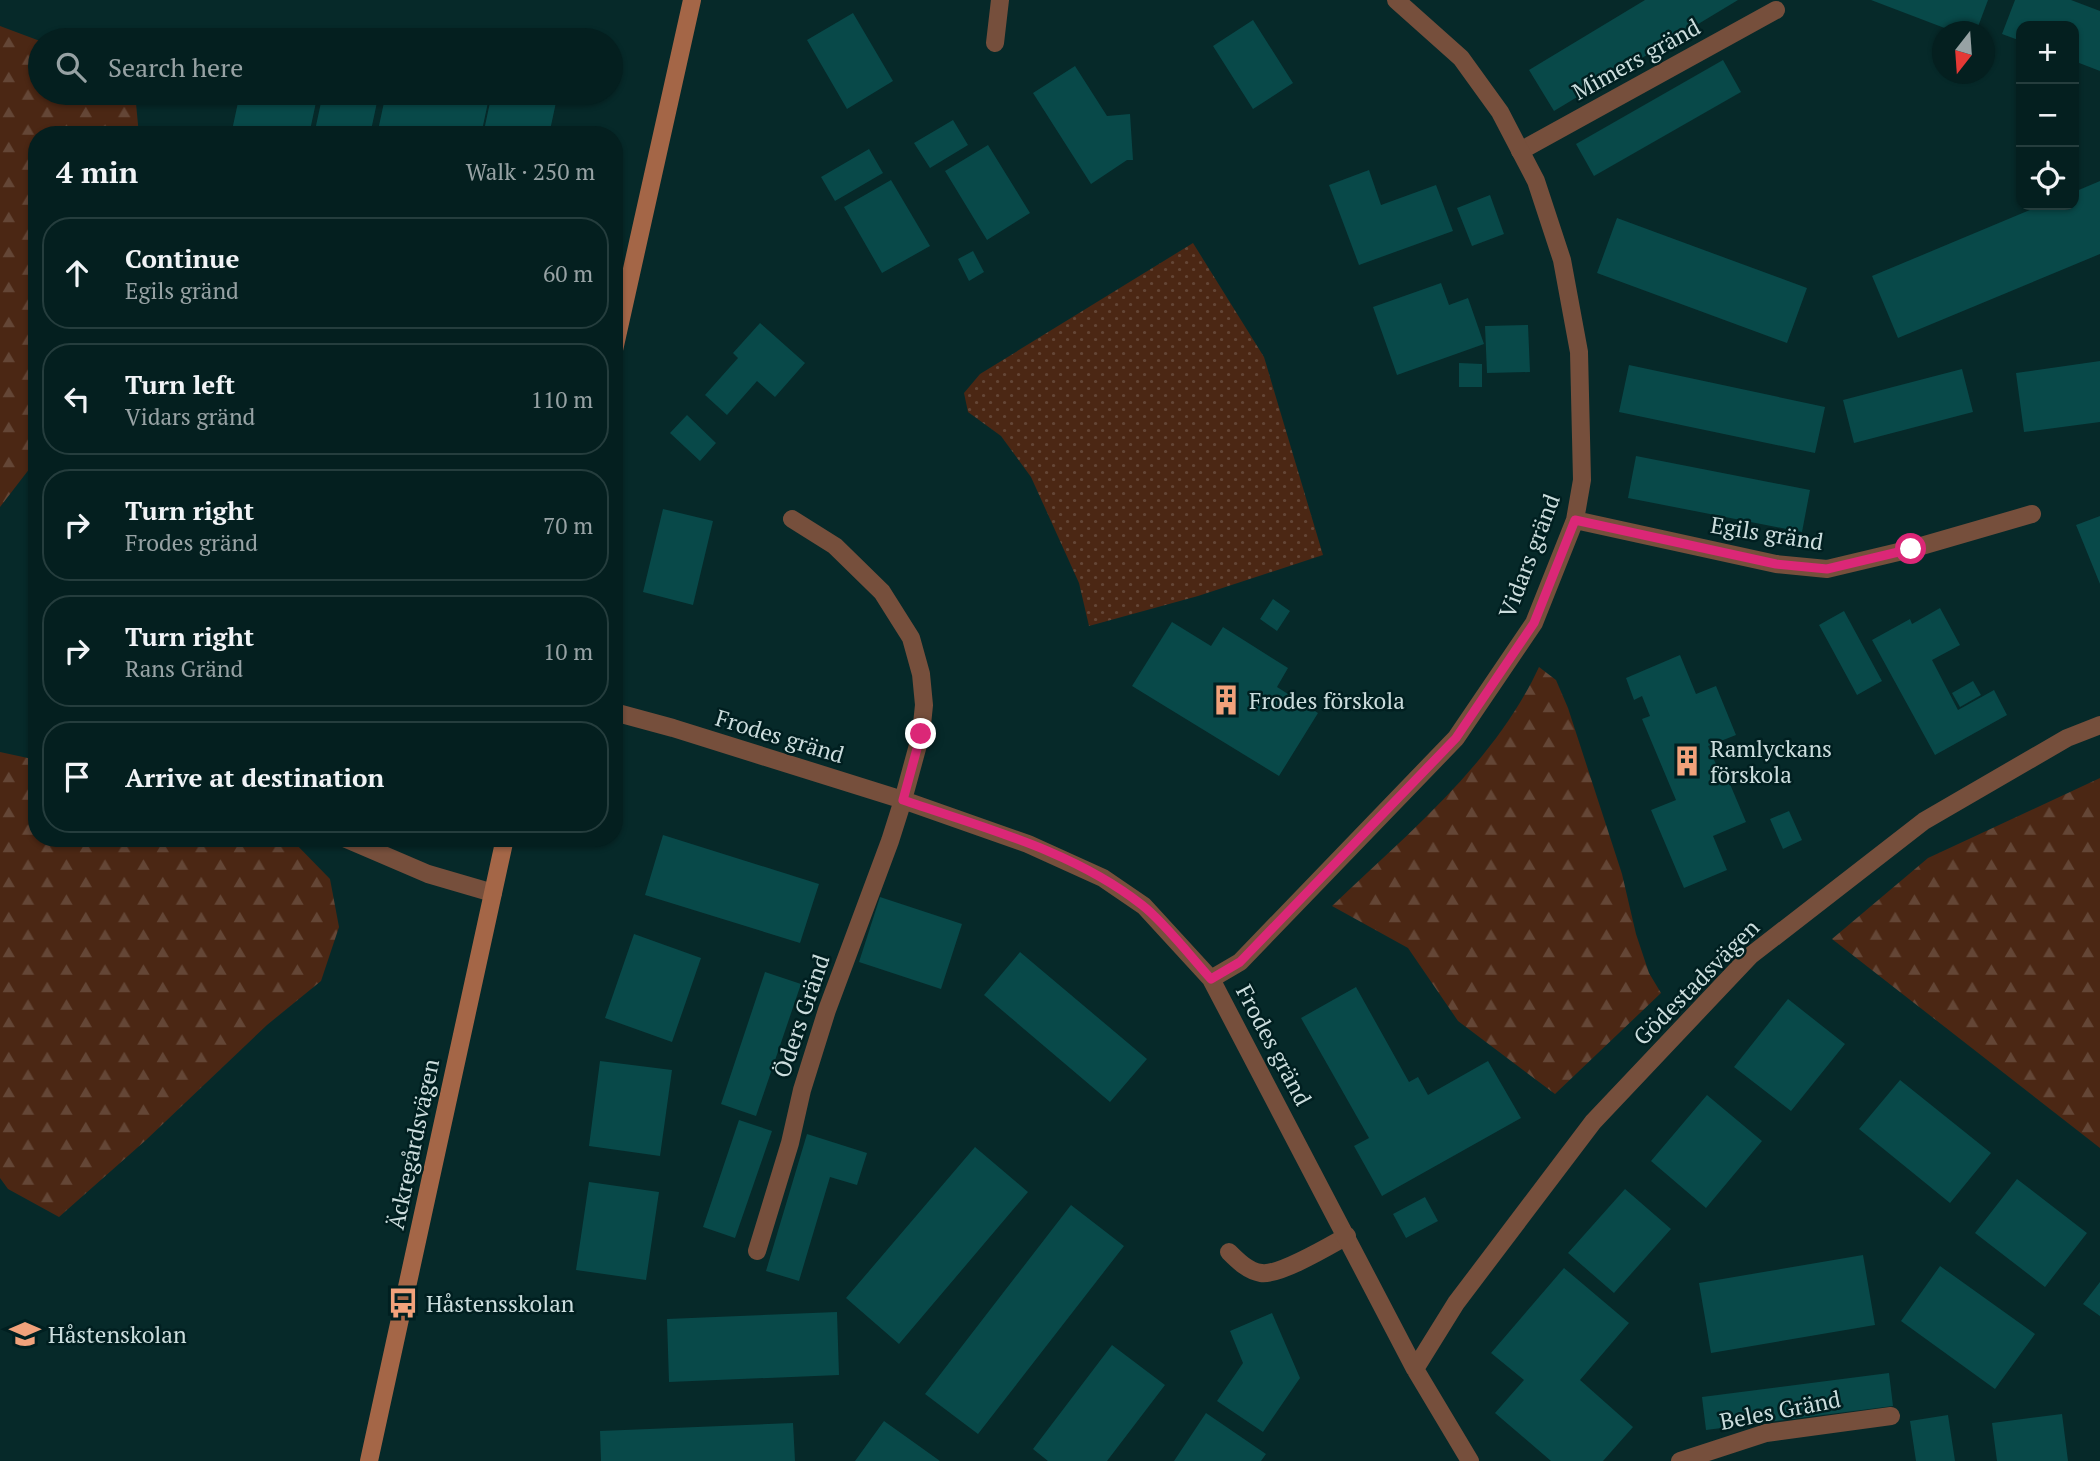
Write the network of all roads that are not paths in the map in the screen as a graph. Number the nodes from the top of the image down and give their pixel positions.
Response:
1 (692, 0) edge
2 (1000, 0) edge
3 (1396, 0) edge
4 (1776, 10) dead end
5 (995, 43) dead end
6 (1520, 151) junction
7 (623, 310) edge
8 (2032, 514) dead end
9 (792, 519) dead end
10 (1575, 520) junction
11 (623, 714) edge
12 (2100, 725) edge
13 (903, 800) junction
14 (365, 847) edge
15 (503, 847) edge
16 (493, 893) junction
17 (1211, 979) junction
18 (1347, 1236) junction
19 (757, 1251) dead end
20 (1229, 1252) dead end
21 (1415, 1369) junction
22 (1891, 1416) dead end
23 (369, 1461) edge
24 (1469, 1461) edge
25 (1680, 1461) edge

1 - 7 street
2 - 5 street
3 - 6 street, Vidars gränd
4 - 6 street, Mimers gränd
6 - 10 street, Vidars gränd
8 - 10 street, Egils gränd
9 - 13 street, Öders Gränd
10 - 17 street, Vidars gränd
11 - 13 street, Frodes gränd
12 - 21 street, Gödestadsvägen
13 - 17 street, Frodes gränd
13 - 19 street, Öders Gränd
14 - 16 street
15 - 16 street, Äckregårdsvägen
16 - 23 street, Äckregårdsvägen
17 - 18 street, Frodes gränd
18 - 20 street
18 - 21 street, Frodes gränd
21 - 24 street, Frodes gränd
22 - 25 street, Beles Gränd

